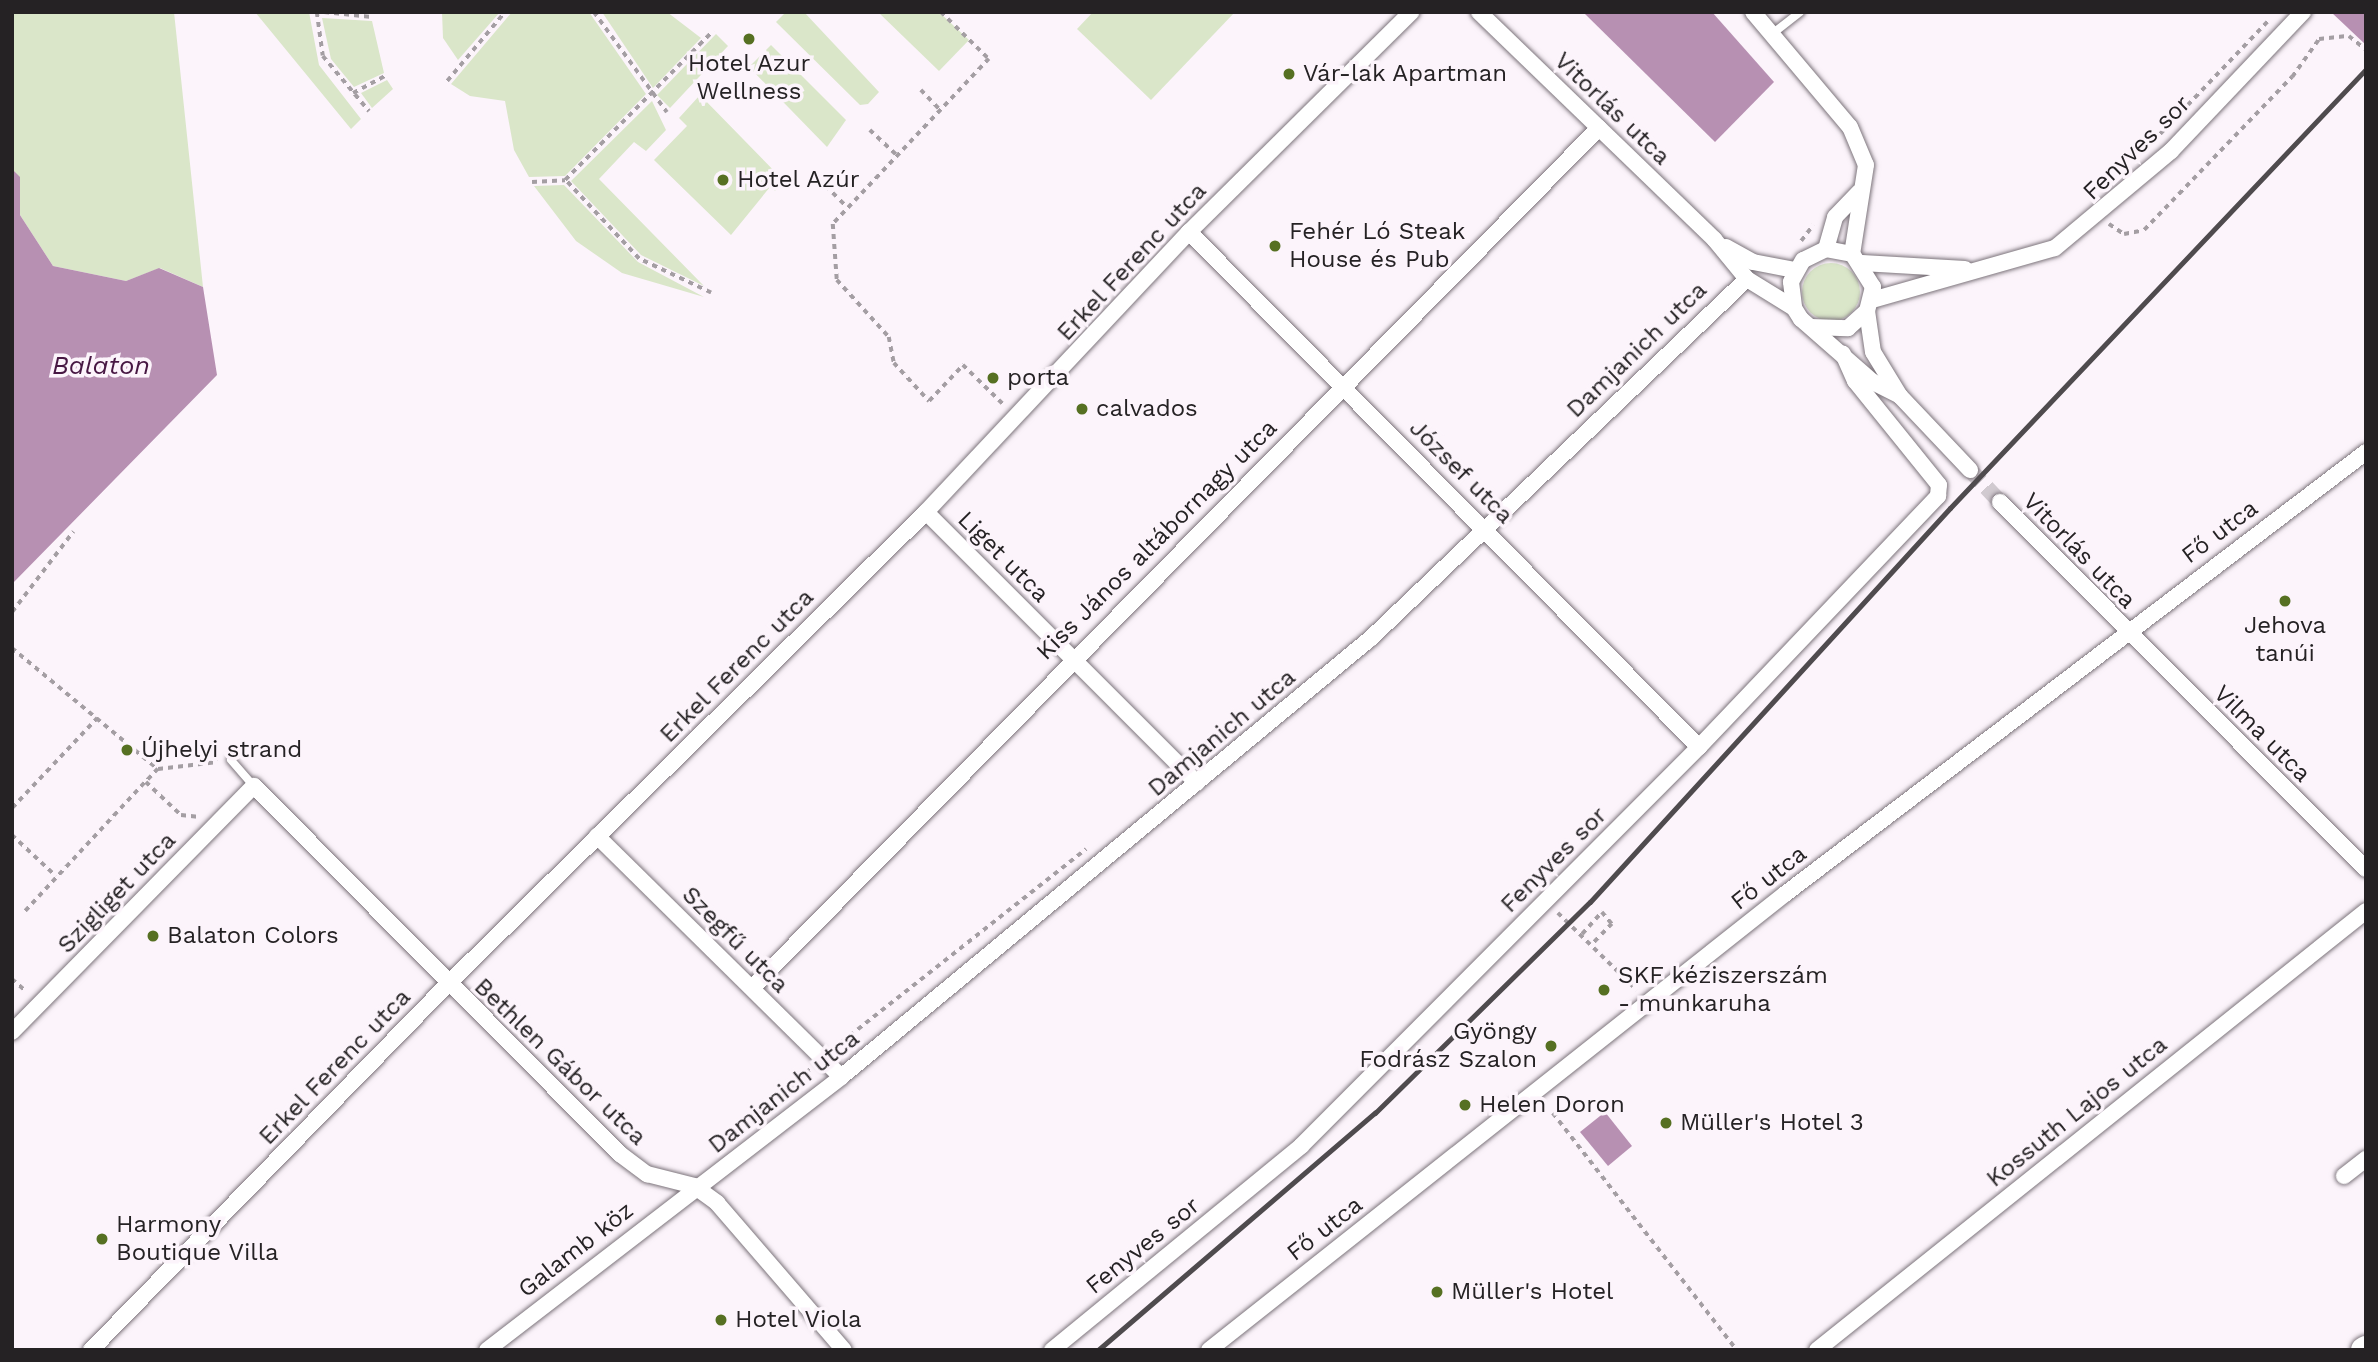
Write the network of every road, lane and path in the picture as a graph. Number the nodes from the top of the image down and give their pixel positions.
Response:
1 (317, 12) edge
2 (324, 12) edge
3 (505, 12) edge
4 (594, 12) edge
5 (941, 12) edge
6 (1411, 12) edge
7 (1479, 12) edge
8 (1753, 12) edge
9 (1800, 12) edge
10 (2303, 12) edge
11 (372, 17) dead end
12 (2263, 24) dead end
13 (713, 31) dead end
14 (1772, 34) junction
15 (2366, 50) edge
16 (385, 76) dead end
17 (447, 81) dead end
18 (921, 90) dead end
19 (353, 93) junction
20 (652, 95) junction
21 (940, 110) junction
22 (369, 111) dead end
23 (667, 112) dead end
24 (1599, 128) junction
25 (870, 130) dead end
26 (2158, 136) dead end
27 (897, 156) junction
28 (565, 180) junction
29 (532, 182) dead end
30 (827, 186) dead end
31 (1859, 192) junction
32 (848, 207) junction
33 (1835, 217) junction
34 (2099, 217) junction
35 (1189, 232) junction
36 (1714, 239) junction
37 (1826, 249) junction
38 (1857, 258) junction
39 (1770, 268) junction
40 (1992, 269) junction
41 (1795, 270) junction
42 (1747, 279) junction
43 (711, 293) dead end
44 (1869, 306) junction
45 (1794, 308) junction
46 (1811, 327) junction
47 (1843, 354) junction
48 (1341, 386) junction
49 (1900, 397) junction
50 (1017, 418) junction
51 (2366, 452) edge
52 (1970, 470) tunnel mouth
53 (2000, 502) tunnel mouth
54 (926, 512) junction
55 (1486, 528) junction
56 (73, 532) dead end
57 (13, 609) edge
58 (2126, 632) junction
59 (12, 648) edge
60 (1072, 658) junction
61 (97, 718) junction
62 (1699, 747) junction
63 (231, 760) joint
64 (158, 769) junction
65 (146, 782) junction
66 (1197, 783) junction
67 (254, 786) junction
68 (12, 808) edge
69 (220, 820) junction
70 (12, 835) edge
71 (597, 836) junction
72 (1088, 847) dead end
73 (2366, 869) edge
74 (56, 876) junction
75 (1544, 903) junction
76 (25, 911) dead end
77 (2366, 911) edge
78 (1582, 934) junction
79 (1593, 944) junction
80 (447, 985) junction
81 (751, 988) junction
82 (1648, 1002) junction
83 (12, 1032) edge
84 (821, 1059) junction
85 (841, 1077) junction
86 (1553, 1113) dead end
87 (762, 1114) dead end
88 (2366, 1159) edge
89 (2344, 1176) dead end
90 (694, 1186) junction
91 (91, 1350) edge
92 (487, 1350) edge
93 (844, 1350) edge
94 (1052, 1350) edge
95 (1209, 1350) edge
96 (1737, 1350) edge
97 (1817, 1350) edge

1 - 19 path
2 - 11 path
3 - 17 path
4 - 20 path
5 - 21 path
6 - 35 street, Erkel Ferenc utca
7 - 24 street, Vitorlás utca
8 - 14 street
9 - 14 lane
10 - 34 street, Fenyves sor
12 - 26 path
13 - 20 path
14 - 31 street
15 - 34 path
16 - 19 path
18 - 21 path
19 - 22 path
20 - 23 path
20 - 28 path
21 - 27 path
24 - 36 street, Vitorlás utca
24 - 48 street, Kiss János altábornagy utca
25 - 27 path
27 - 32 path
28 - 29 path
28 - 43 path
30 - 32 path
31 - 33 street
31 - 38 street
32 - 50 path
33 - 37 street
33 - 39 path
34 - 40 street, Fenyves sor
35 - 48 street, József utca
35 - 50 street, Erkel Ferenc utca
36 - 39 street, Vitorlás utca
36 - 42 street, Vitorlás utca
37 - 38 street
37 - 41 street
38 - 40 street, Fenyves sor
38 - 44 street, Vitorlás utca
39 - 41 street, Vitorlás utca
40 - 44 street, Fenyves sor
41 - 45 street
42 - 45 street, Vitorlás utca
42 - 55 street, Damjanich utca
44 - 46 street
44 - 49 street, Vitorlás utca
45 - 46 street, Vitorlás utca
46 - 47 street, Vitorlás utca
47 - 49 street, Vitorlás utca
47 - 62 street, Fenyves sor
48 - 55 street, József utca
48 - 60 street, Kiss János altábornagy utca
49 - 52 street, Vitorlás utca
50 - 54 street, Erkel Ferenc utca
51 - 58 street, Fő utca
53 - 58 street, Vitorlás utca
54 - 60 street, Liget utca
54 - 71 street, Erkel Ferenc utca
55 - 62 street, József utca
55 - 66 street, Damjanich utca
56 - 57 path
58 - 73 street, Vilma utca
58 - 82 street, Fő utca
59 - 61 path
60 - 66 street, Liget utca
60 - 81 street, Kiss János altábornagy utca
61 - 64 path
61 - 68 path
62 - 75 street, Fenyves sor
63 - 64 path
63 - 67 lane
64 - 65 path
65 - 69 path
65 - 74 path
66 - 85 street, Damjanich utca
67 - 69 street, Szigliget utca
67 - 80 street, Bethlen Gábor utca
69 - 83 street, Szigliget utca
70 - 74 path
71 - 80 street, Erkel Ferenc utca
71 - 81 street, Szegfű utca
72 - 84 path
74 - 76 path
75 - 78 path
75 - 94 street, Fenyves sor
77 - 97 street, Kossuth Lajos utca
78 - 79 path
78 - 79 path
79 - 82 path
80 - 90 street, Bethlen Gábor utca
80 - 91 street, Erkel Ferenc utca
81 - 84 street, Szegfű utca
82 - 95 street, Fő utca
84 - 85 street, Szegfű utca
84 - 87 path
85 - 90 street, Damjanich utca
86 - 96 path
88 - 89 street
90 - 92 street, Galamb köz
90 - 93 street, Bethlen Gábor utca

